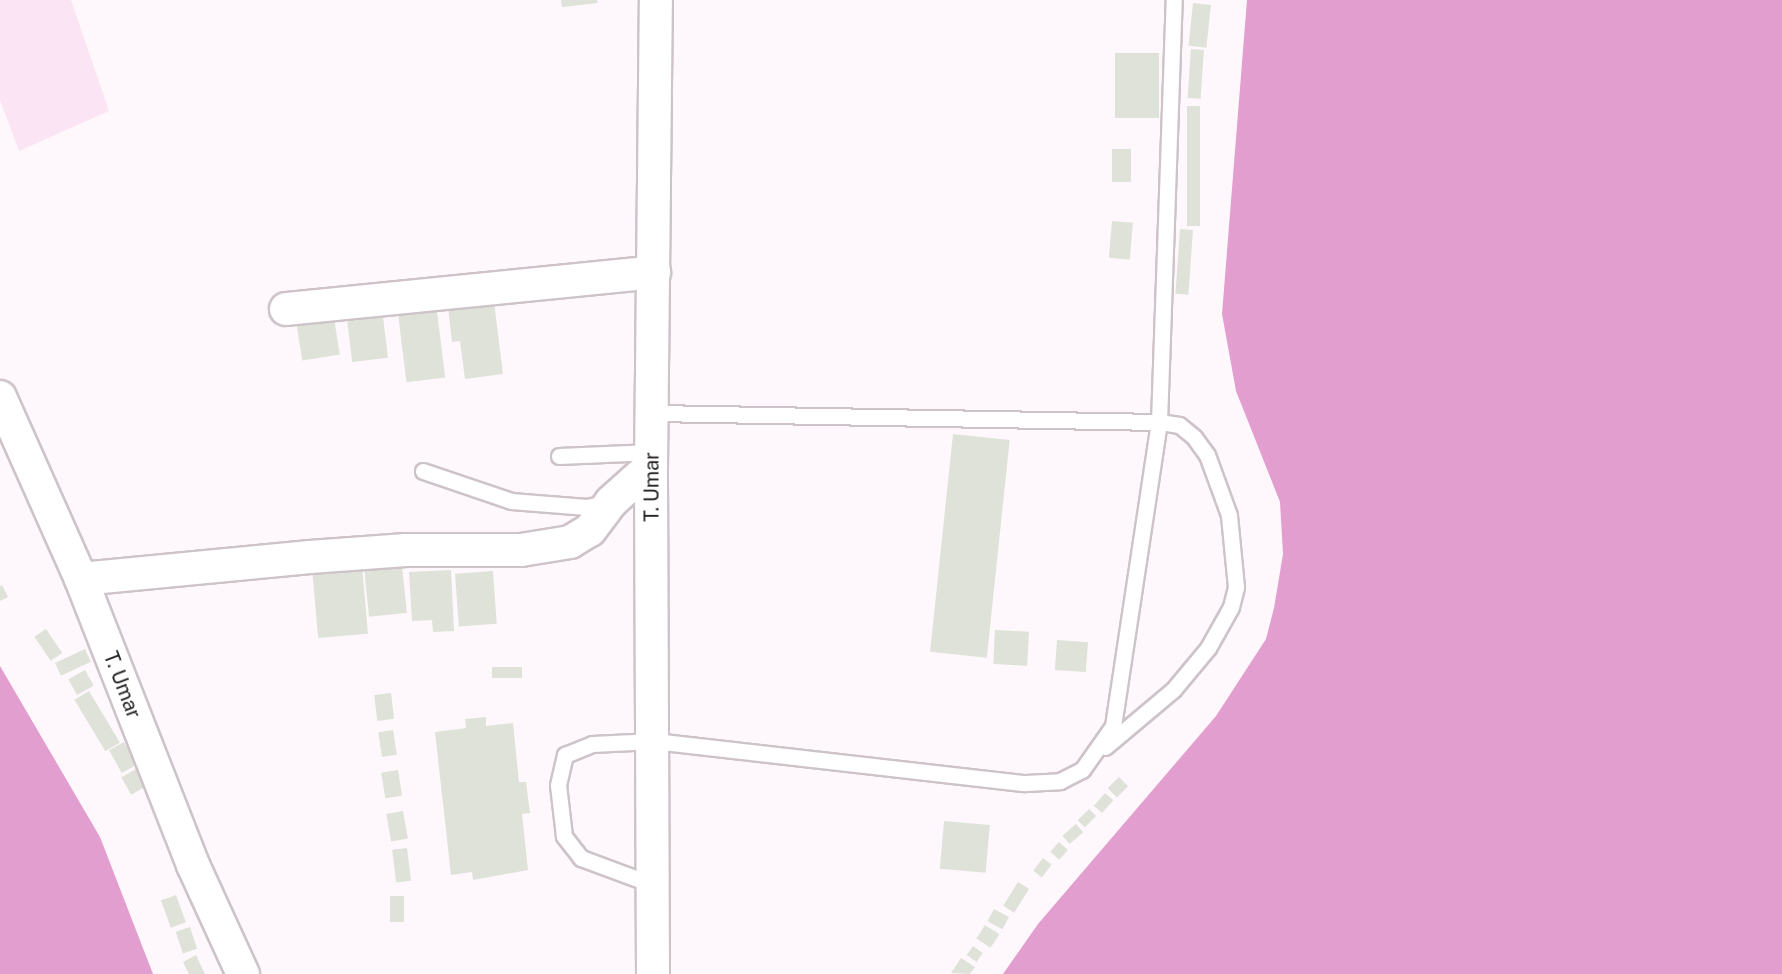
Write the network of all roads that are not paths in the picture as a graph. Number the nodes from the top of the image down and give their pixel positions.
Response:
1 (656, 0) edge
2 (1174, 0) edge
3 (654, 272) junction
4 (286, 309) dead end
5 (0, 397) edge
6 (653, 413) junction
7 (1158, 422) junction
8 (558, 456) dead end
9 (652, 459) junction
10 (423, 471) dead end
11 (611, 501) junction
12 (81, 579) junction
13 (654, 741) junction
14 (1098, 752) junction
15 (651, 884) junction
16 (243, 974) edge
17 (653, 974) edge

1 - 3 street, T. Umar
2 - 7 lane
3 - 4 street
3 - 6 street, T. Umar
5 - 12 street, T. Umar
6 - 7 lane
6 - 9 street, T. Umar
7 - 14 lane
7 - 14 lane
8 - 9 lane
9 - 11 street
9 - 13 street, T. Umar
10 - 11 lane
11 - 12 street
12 - 16 street, T. Umar
13 - 14 lane
13 - 15 street, T. Umar
13 - 15 lane
15 - 17 street, T. Umar

